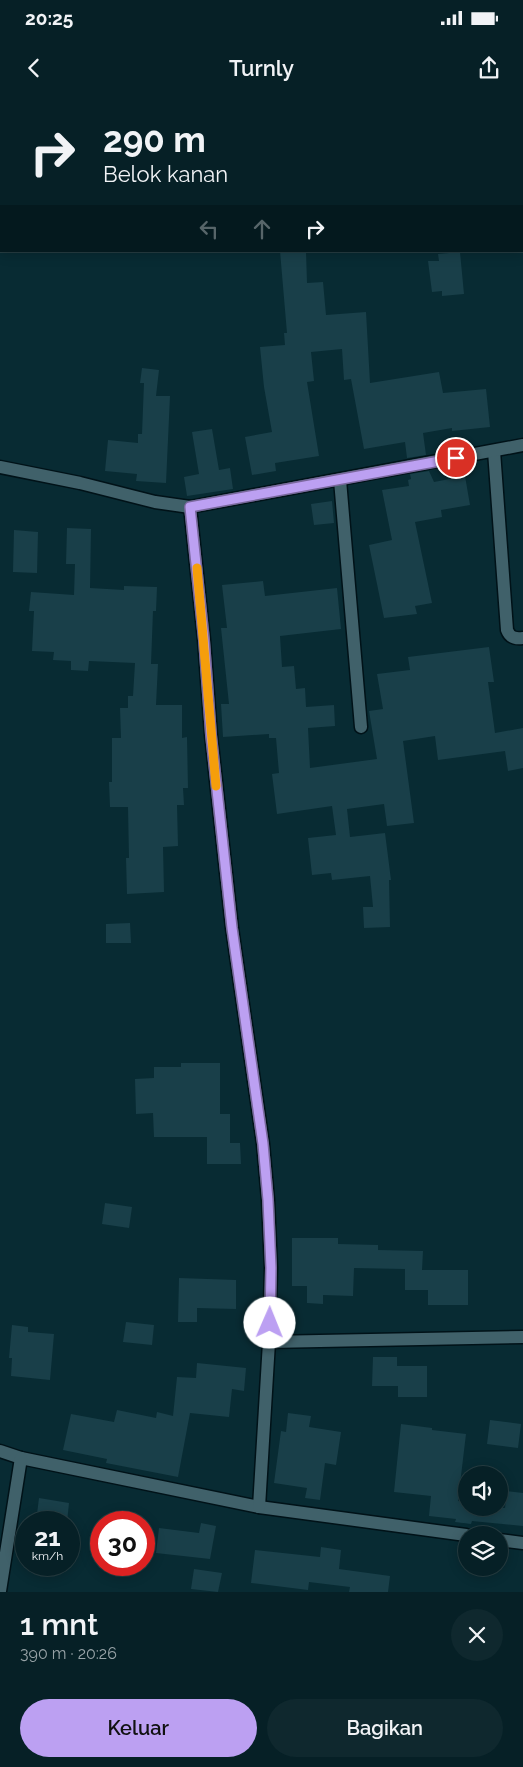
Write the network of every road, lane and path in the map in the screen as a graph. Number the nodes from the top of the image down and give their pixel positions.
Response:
1 (523, 445) edge
2 (494, 451) junction
3 (0, 467) edge
4 (340, 480) junction
5 (190, 507) junction
6 (523, 638) edge
7 (361, 727) dead end
8 (523, 1337) edge
9 (269, 1342) junction
10 (0, 1451) edge
11 (22, 1458) junction
12 (259, 1507) junction
13 (458, 1534) edge
14 (508, 1541) edge
15 (523, 1543) edge
16 (0, 1591) edge

1 - 2 street
2 - 4 street
2 - 6 street
3 - 5 street
4 - 5 street
4 - 7 street
5 - 9 street
8 - 9 street
9 - 12 street
10 - 11 street
11 - 12 street
11 - 16 street
12 - 13 street
14 - 15 street

